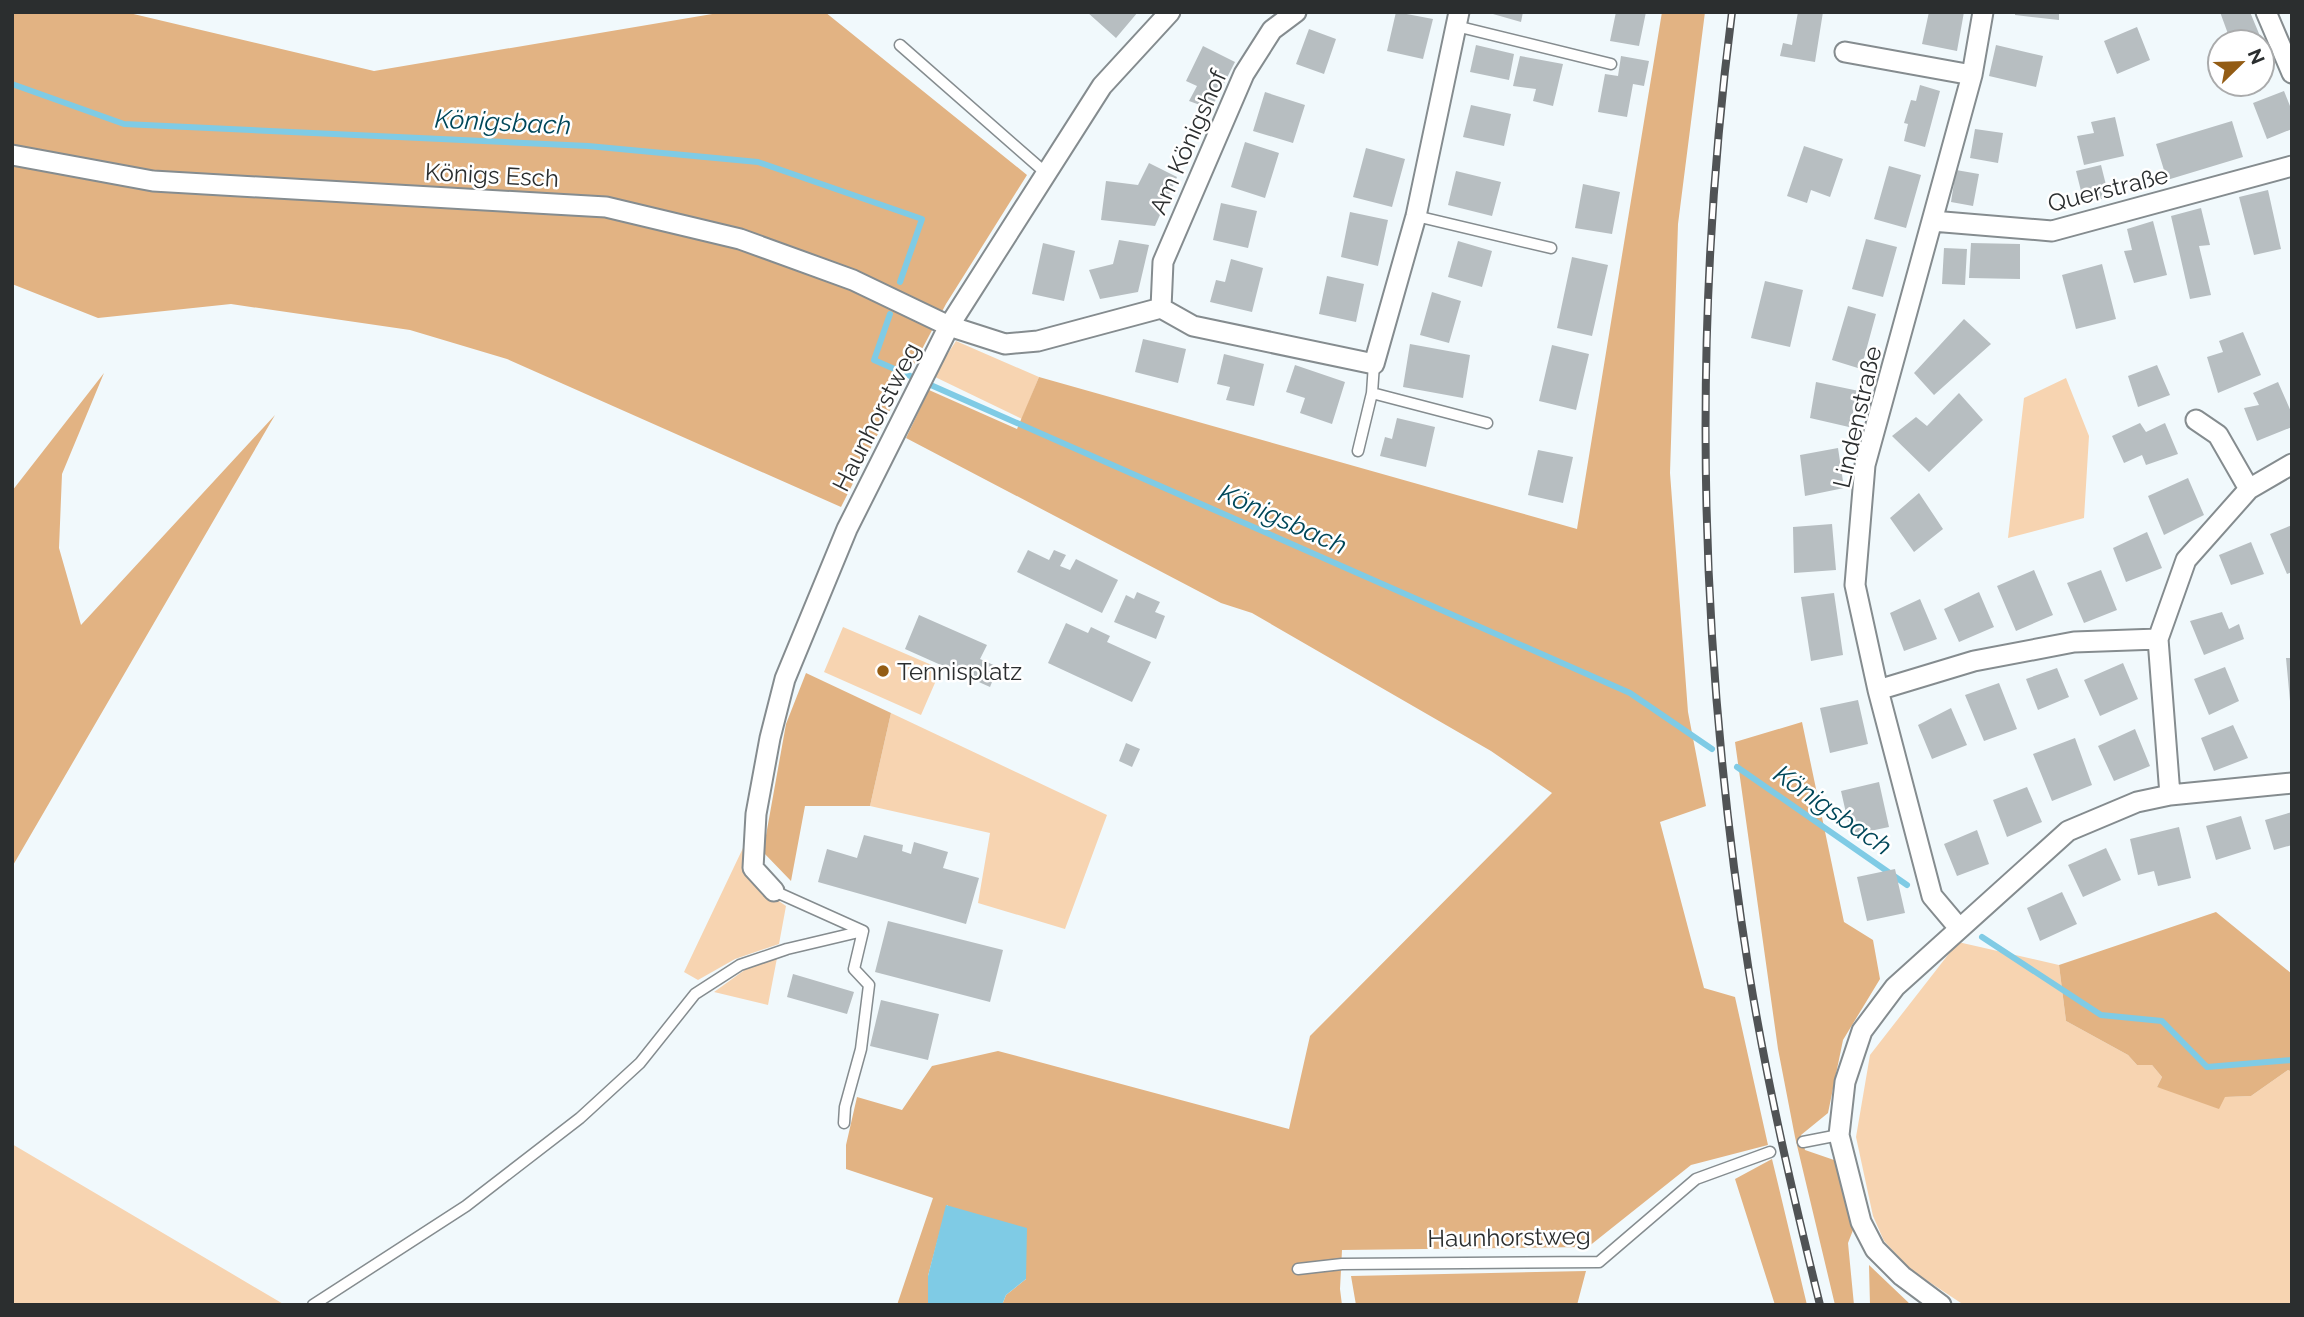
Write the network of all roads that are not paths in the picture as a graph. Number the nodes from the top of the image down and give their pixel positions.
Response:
1 (1170, 12) edge
2 (1296, 12) edge
3 (1983, 12) edge
4 (2266, 12) edge
5 (1458, 19) edge
6 (900, 45) dead end
7 (1844, 52) dead end
8 (1611, 64) dead end
9 (2292, 73) edge
10 (1972, 75) junction
11 (12, 155) edge
12 (2292, 166) edge
13 (1047, 174) junction
14 (1416, 216) junction
15 (1932, 221) junction
16 (1551, 248) dead end
17 (1161, 309) junction
18 (949, 326) junction
19 (1374, 364) junction
20 (1372, 393) junction
21 (2196, 421) dead end
22 (1487, 423) dead end
23 (1358, 451) dead end
24 (2290, 470) edge
25 (2249, 489) junction
26 (2158, 639) junction
27 (1878, 690) junction
28 (2292, 783) edge
29 (2170, 795) junction
30 (774, 891) joint
31 (1959, 928) junction
32 (863, 931) junction
33 (844, 1123) dead end
34 (1839, 1135) junction
35 (1803, 1142) dead end
36 (1770, 1152) dead end
37 (1298, 1269) dead end
38 (313, 1305) edge
39 (1941, 1305) edge

1 - 13 street, Haunhorstweg
2 - 17 street, Am Königshof
3 - 10 street, Lindenstraße
4 - 9 street
5 - 8 lane
5 - 14 street
6 - 13 lane
7 - 10 street
10 - 15 street, Lindenstraße
11 - 18 street, Königs Esch
12 - 15 street, Querstraße
13 - 18 street, Haunhorstweg
14 - 16 lane
14 - 19 street
15 - 27 street, Lindenstraße
17 - 18 street
17 - 19 street
18 - 30 street, Haunhorstweg
19 - 20 lane
20 - 22 lane
20 - 23 lane
21 - 25 street
24 - 25 street
25 - 26 street
26 - 27 street
26 - 29 street
27 - 31 street, Lindenstraße
28 - 29 street
29 - 31 street
30 - 32 lane
31 - 34 street
32 - 33 lane
32 - 38 lane
34 - 35 lane
34 - 39 street
36 - 37 lane, Haunhorstweg

